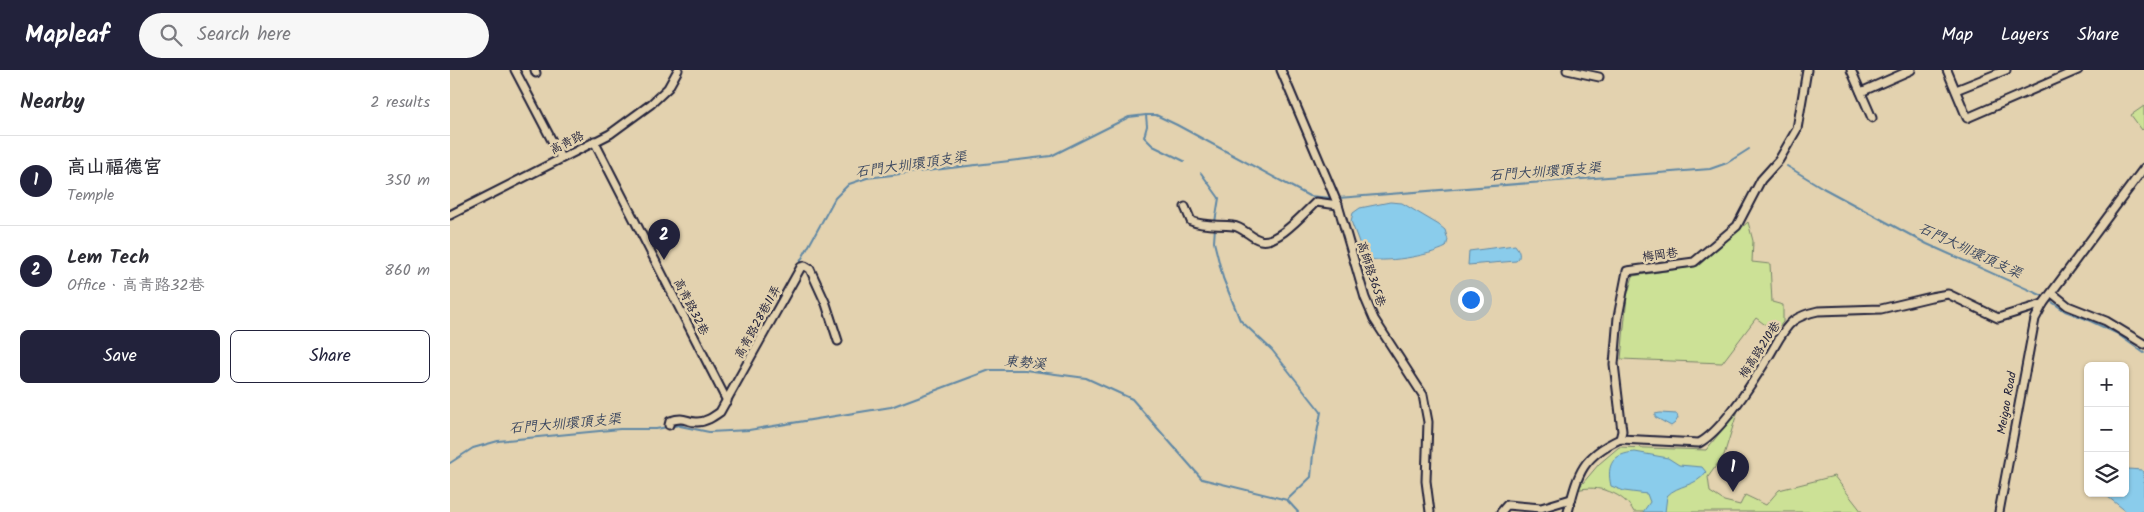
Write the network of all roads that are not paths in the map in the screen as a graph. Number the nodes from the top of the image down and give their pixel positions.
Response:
1 (515, 70) edge
2 (678, 70) edge
3 (1281, 70) edge
4 (1568, 70) edge
5 (1807, 70) edge
6 (1851, 70) edge
7 (1911, 70) edge
8 (1948, 70) edge
9 (2006, 70) edge
10 (2078, 70) edge
11 (1599, 77) dead end
12 (1956, 90) junction
13 (1861, 92) junction
14 (1872, 118) dead end
15 (594, 142) junction
16 (562, 158) junction
17 (2144, 168) edge
18 (1338, 205) junction
19 (1185, 207) dead end
20 (450, 215) edge
21 (2048, 299) junction
22 (838, 341) dead end
23 (2144, 344) edge
24 (727, 401) junction
25 (669, 425) dead end
26 (1620, 439) junction
27 (1571, 499) junction
28 (1430, 512) edge
29 (1501, 512) edge
30 (1568, 512) edge
31 (2000, 512) edge

1 - 16 street
2 - 15 street, 高青路
3 - 18 street, 高師路365巷
4 - 11 street
5 - 26 street, 梅岡巷
6 - 13 street
7 - 13 street
8 - 12 street
9 - 12 street
10 - 12 street
13 - 14 street
15 - 16 street, 高青路
15 - 24 street, 高青路32巷
16 - 20 street, 高青路
17 - 21 street, Meigao Road
18 - 19 street
18 - 28 street, 高師路365巷
21 - 23 street
21 - 26 street, 梅高路210巷
21 - 31 street, Meigao Road
22 - 24 street, 高青路28巷11弄
24 - 25 street, 高青路28巷11弄
26 - 27 street
27 - 29 street
27 - 30 street

